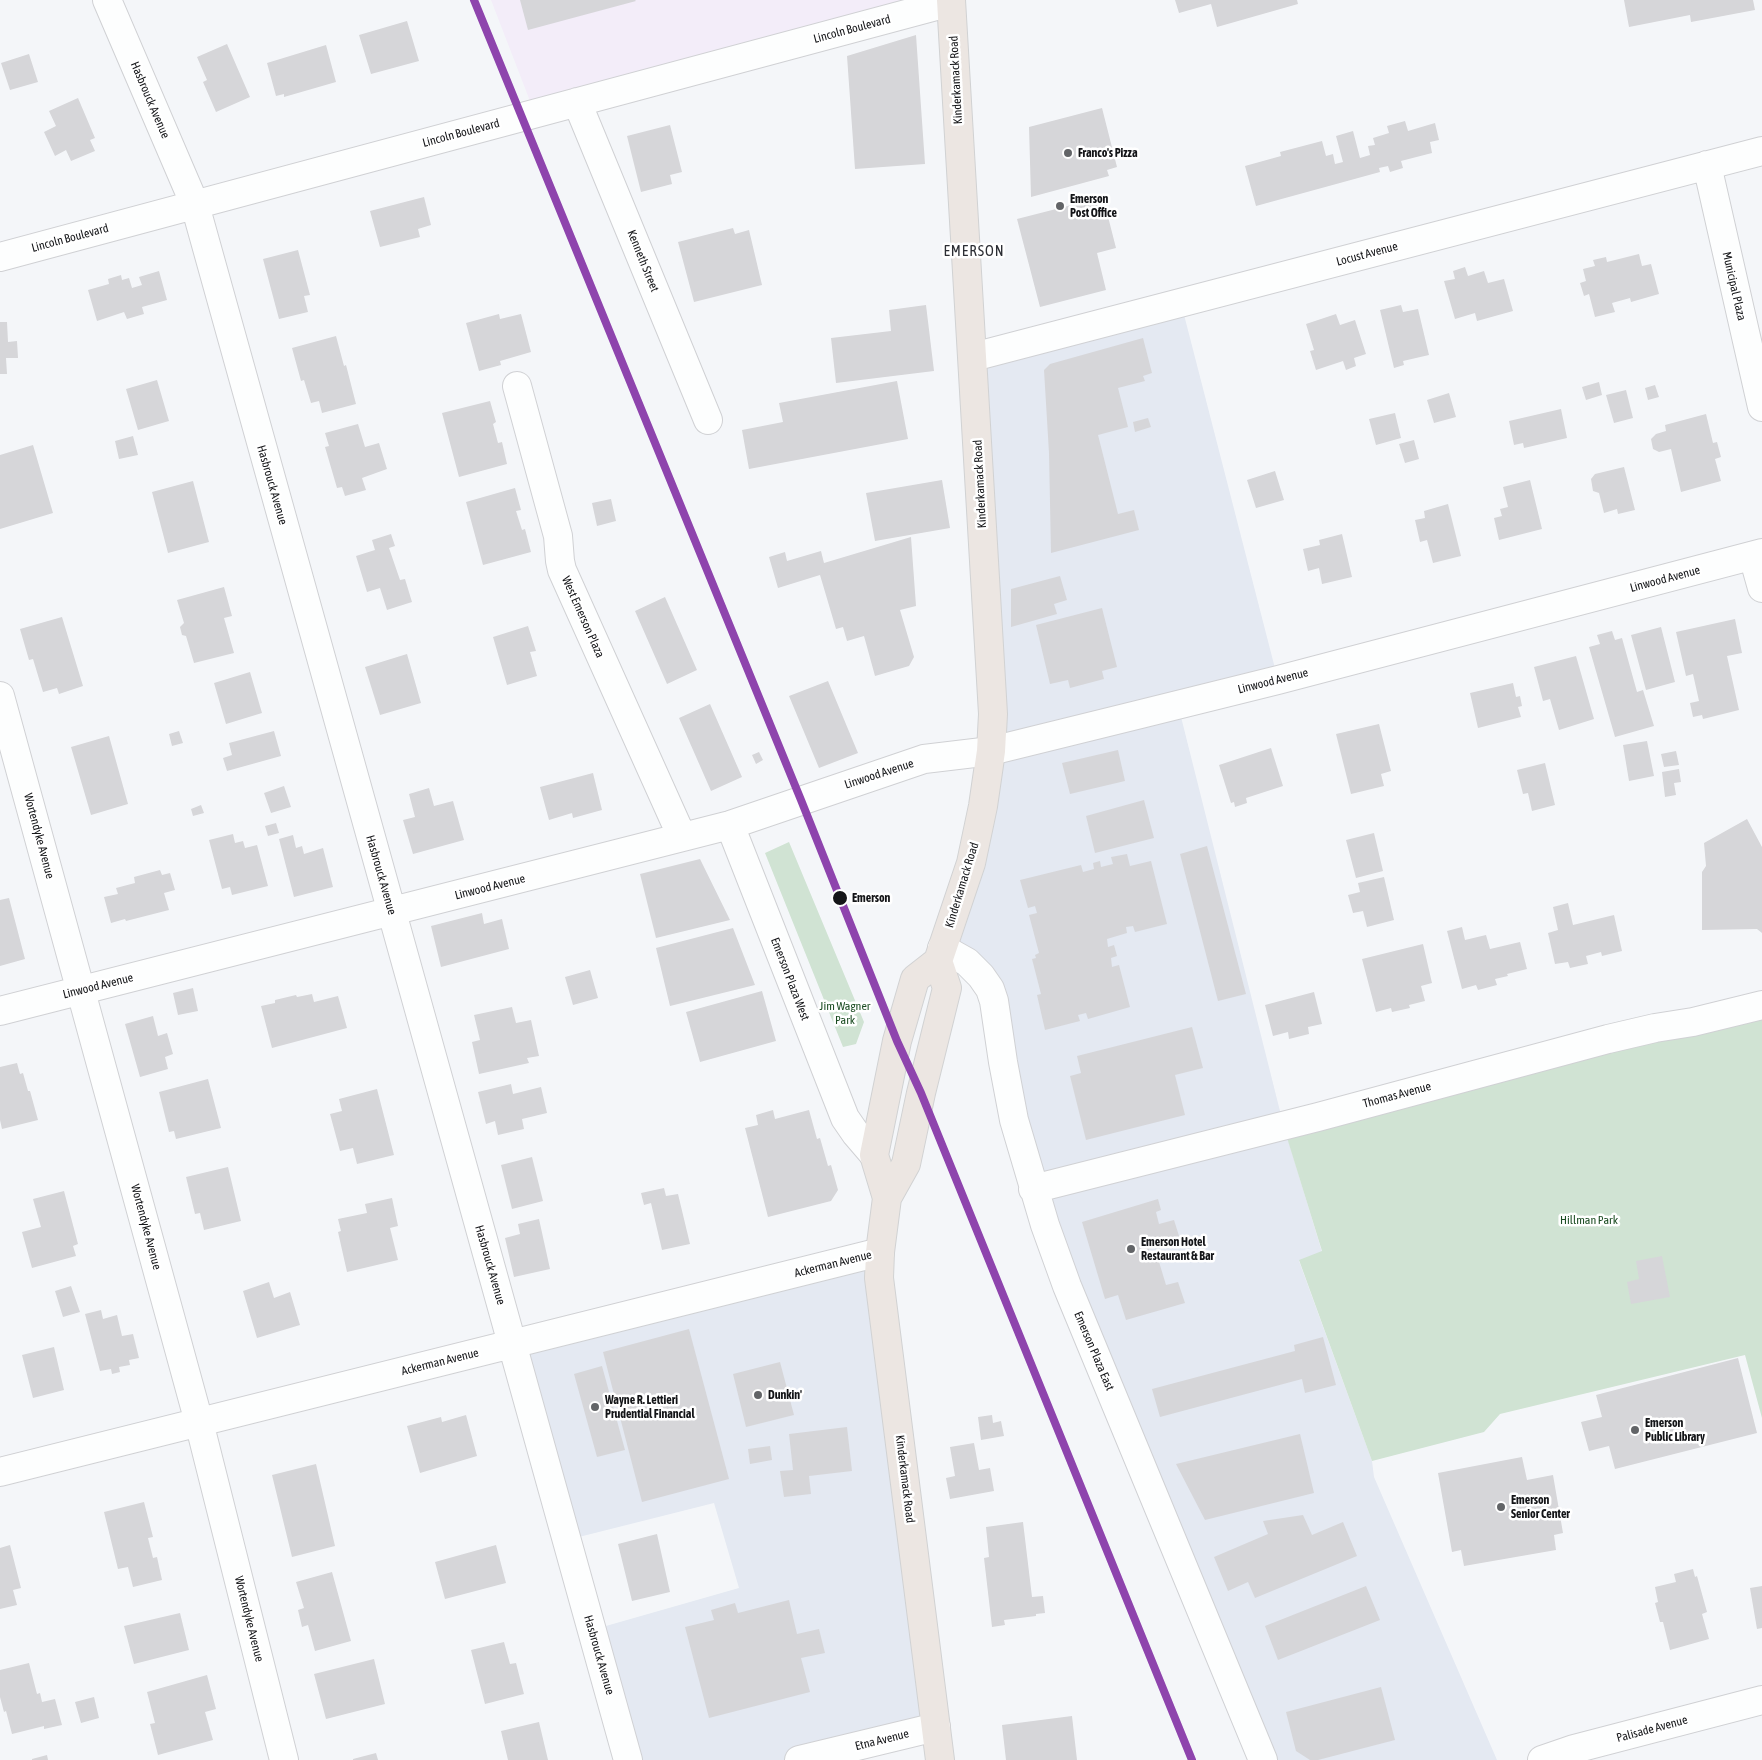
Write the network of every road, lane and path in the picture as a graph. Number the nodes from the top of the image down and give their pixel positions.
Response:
1 (107, 0) edge
2 (951, 1) edge
3 (577, 102) junction
4 (1762, 151) edge
5 (1707, 165) junction
6 (194, 204) junction
7 (0, 257) edge
8 (973, 357) junction
9 (517, 386) dead end
10 (1762, 407) edge
11 (708, 420) dead end
12 (1758, 555) edge
13 (1762, 588) edge
14 (0, 696) edge
15 (991, 751) junction
16 (730, 825) junction
17 (682, 837) junction
18 (391, 912) junction
19 (940, 954) junction
20 (81, 990) junction
21 (1762, 1004) edge
22 (0, 1011) edge
23 (874, 1155) junction
24 (1033, 1189) junction
25 (887, 1198) junction
26 (880, 1252) junction
27 (512, 1344) junction
28 (199, 1422) junction
29 (0, 1472) edge
30 (1759, 1708) edge
31 (936, 1727) junction
32 (284, 1760) edge
33 (628, 1760) edge
34 (799, 1760) edge
35 (940, 1760) edge
36 (1263, 1760) edge
37 (1542, 1760) edge

1 - 6 street, Hasbrouck Avenue
2 - 3 street, Lincoln Boulevard
2 - 8 main road, Kinderkamack Road
3 - 6 street, Lincoln Boulevard
3 - 11 street, Kenneth Street
4 - 5 street, Locust Avenue
5 - 8 street, Locust Avenue
5 - 10 street, Municipal Plaza
6 - 7 street, Lincoln Boulevard
6 - 18 street, Hasbrouck Avenue
8 - 15 main road, Kinderkamack Road
9 - 17 street, West Emerson Plaza
12 - 13 street
12 - 15 street, Linwood Avenue
14 - 20 street, Wortendyke Avenue
15 - 16 street, Linwood Avenue
15 - 19 main road, Kinderkamack Road
16 - 17 street, Linwood Avenue
16 - 23 street, Emerson Plaza West
17 - 18 street, Linwood Avenue
18 - 20 street, Linwood Avenue
18 - 27 street, Hasbrouck Avenue
19 - 23 main road, Kinderkamack Road
19 - 24 street, Emerson Plaza East
19 - 25 main road, Kinderkamack Road
20 - 22 street, Linwood Avenue
20 - 28 street, Wortendyke Avenue
21 - 24 street, Thomas Avenue
23 - 25 main road, Kinderkamack Road
24 - 36 street, Emerson Plaza East
25 - 26 main road, Kinderkamack Road
26 - 27 street, Ackerman Avenue
26 - 31 main road, Kinderkamack Road
27 - 28 street, Ackerman Avenue
27 - 33 street, Hasbrouck Avenue
28 - 29 street, Ackerman Avenue
28 - 32 street, Wortendyke Avenue
30 - 37 street, Palisade Avenue
31 - 34 street, Etna Avenue
31 - 35 main road, Kinderkamack Road

